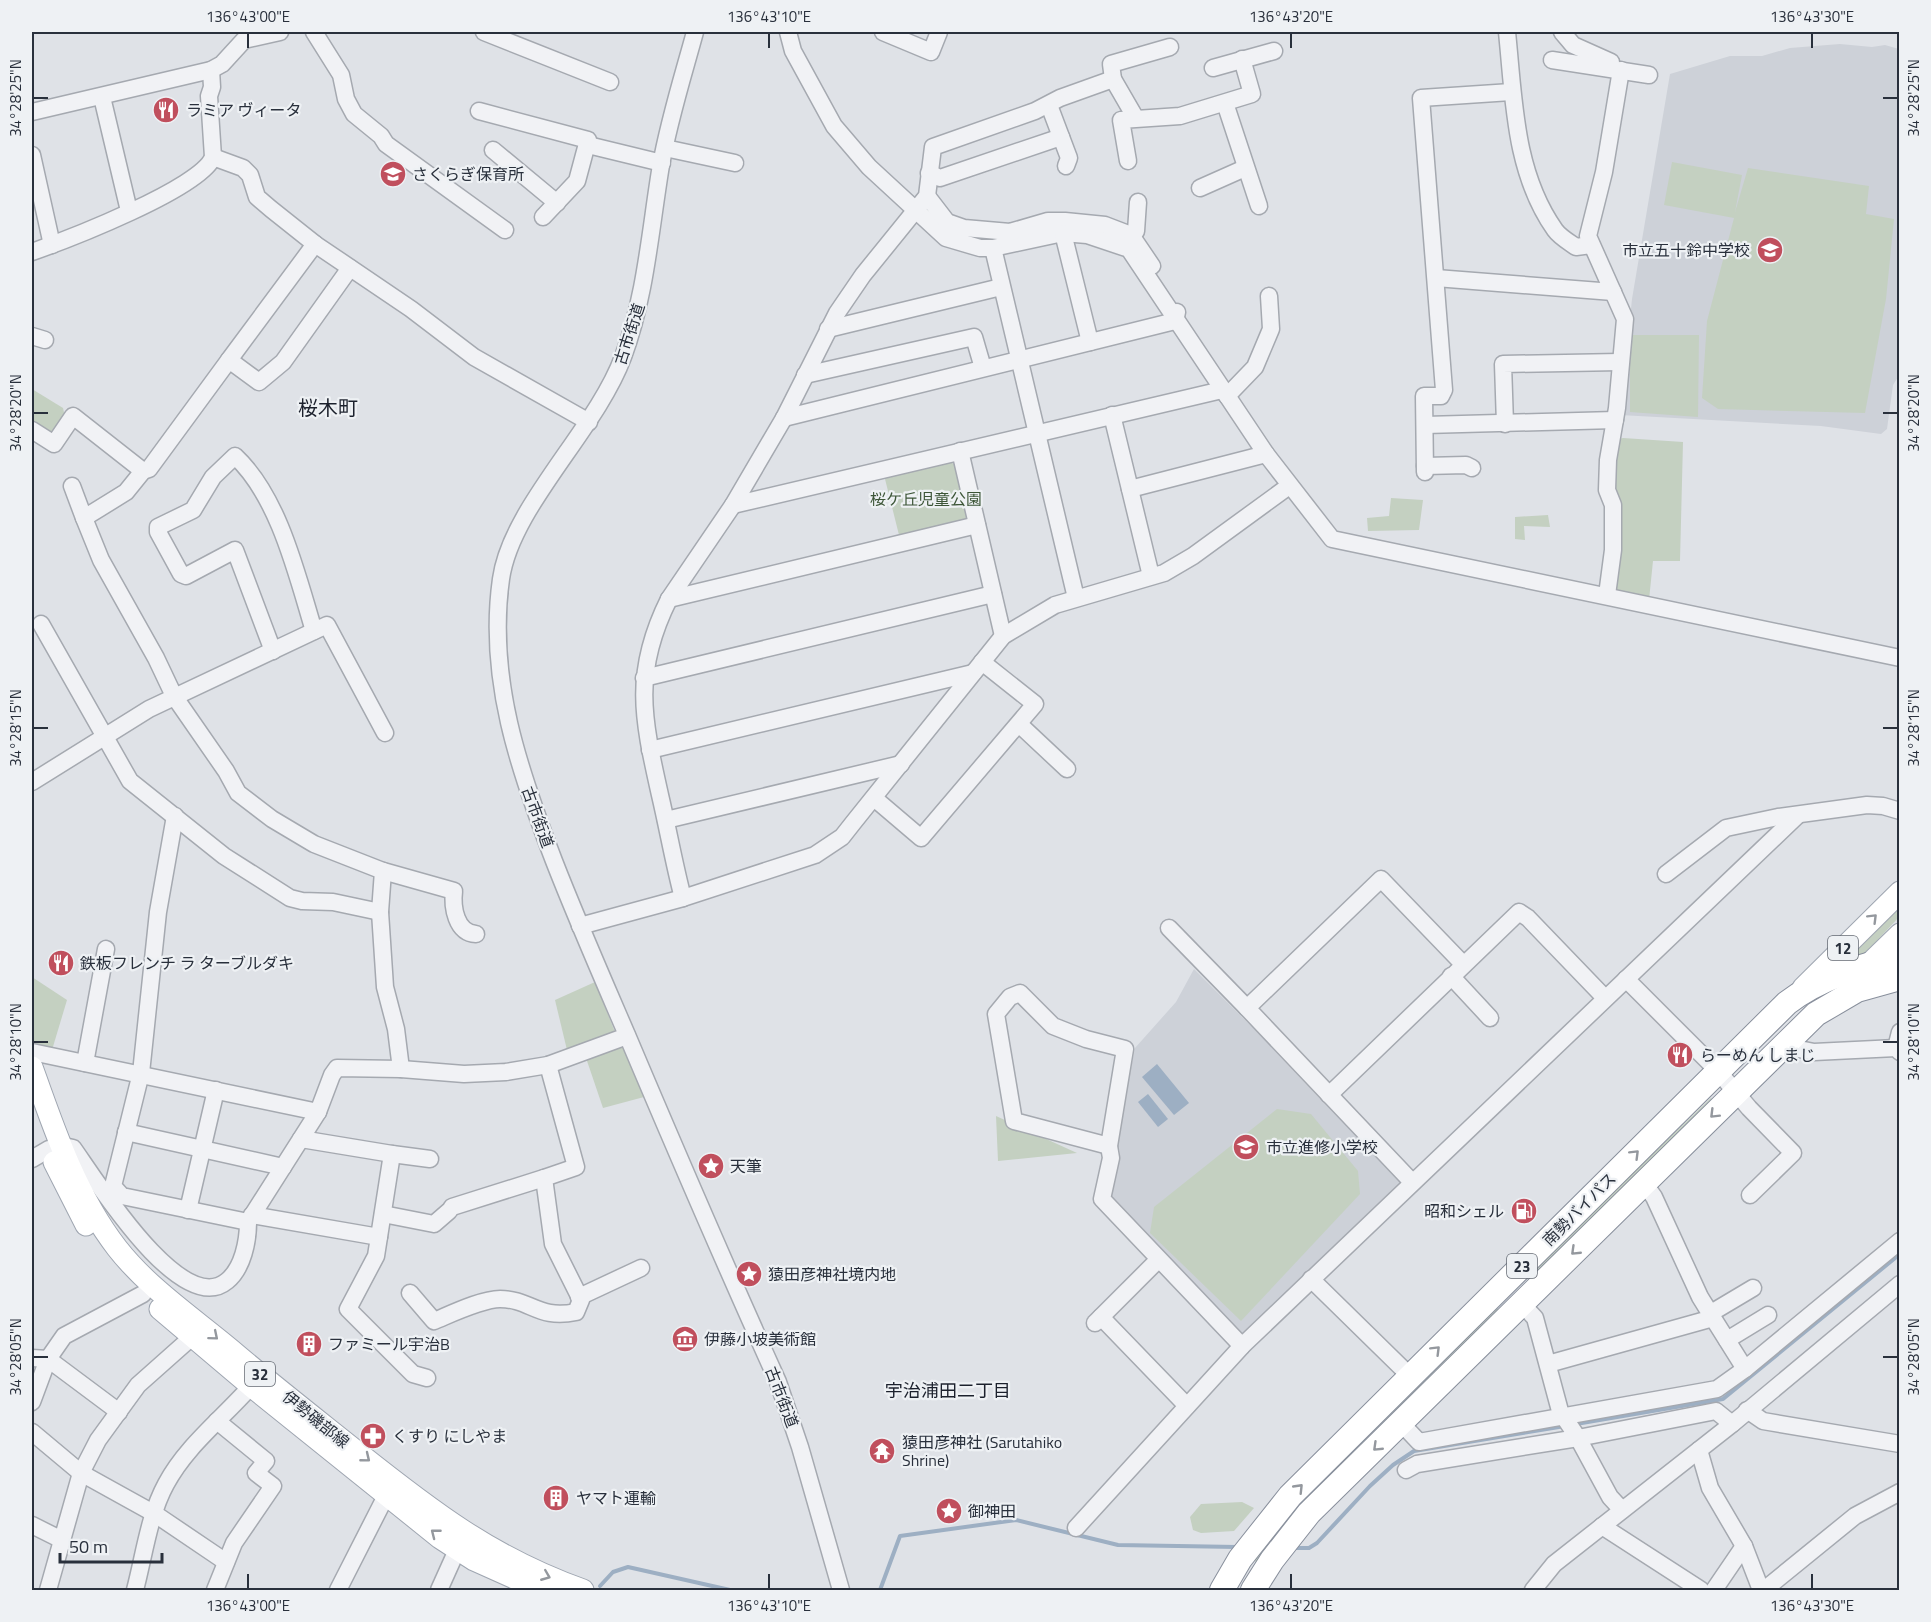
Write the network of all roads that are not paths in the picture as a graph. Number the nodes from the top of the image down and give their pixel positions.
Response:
1 (269, 32) edge
2 (314, 32) edge
3 (484, 32) edge
4 (695, 32) edge
5 (788, 32) edge
6 (883, 32) edge
7 (939, 32) edge
8 (1508, 32) edge
9 (1562, 32) edge
10 (1170, 47) dead end
11 (1274, 51) dead end
12 (1242, 59) junction
13 (1552, 60) dead end
14 (1213, 68) dead end
15 (1617, 69) junction
16 (211, 70) junction
17 (1649, 75) dead end
18 (1113, 79) junction
19 (609, 82) dead end
20 (1511, 92) junction
21 (102, 97) junction
22 (1226, 103) junction
23 (1049, 105) junction
24 (479, 111) dead end
25 (32, 112) edge
26 (1135, 117) junction
27 (1061, 137) junction
28 (588, 145) junction
29 (493, 150) dead end
30 (32, 155) edge
31 (663, 156) junction
32 (213, 157) junction
33 (1128, 161) dead end
34 (735, 163) dead end
35 (1066, 166) dead end
36 (1245, 168) junction
37 (929, 173) junction
38 (1200, 188) dead end
39 (927, 196) junction
40 (1138, 201) dead end
41 (556, 203) junction
42 (1259, 206) dead end
43 (915, 209) junction
44 (129, 211) junction
45 (543, 217) dead end
46 (505, 230) dead end
47 (1063, 233) junction
48 (1132, 236) junction
49 (315, 244) junction
50 (52, 245) junction
51 (1591, 245) junction
52 (993, 248) junction
53 (32, 252) edge
54 (350, 268) junction
55 (1436, 278) junction
56 (1001, 287) junction
57 (1613, 291) junction
58 (1269, 296) dead end
59 (1175, 321) junction
60 (828, 329) junction
61 (1090, 342) junction
62 (1019, 359) junction
63 (229, 360) junction
64 (1620, 362) junction
65 (983, 368) junction
66 (805, 375) junction
67 (1224, 393) junction
68 (1112, 415) junction
69 (784, 418) junction
70 (1615, 420) junction
71 (589, 422) junction
72 (1505, 424) junction
73 (1425, 425) junction
74 (32, 430) edge
75 (1038, 433) junction
76 (960, 451) junction
77 (1266, 454) junction
78 (1472, 468) dead end
79 (143, 471) junction
80 (72, 486) dead end
81 (1289, 486) junction
82 (1130, 489) junction
83 (733, 505) junction
84 (84, 518) junction
85 (977, 525) junction
86 (1151, 576) junction
87 (993, 594) junction
88 (1607, 596) junction
89 (1076, 597) junction
90 (669, 599) junction
91 (41, 624) dead end
92 (314, 631) junction
93 (1003, 636) junction
94 (273, 651) junction
95 (1899, 658) edge
96 (977, 668) junction
97 (644, 678) junction
98 (174, 696) junction
99 (1019, 724) junction
100 (385, 733) dead end
101 (104, 738) junction
102 (650, 750) junction
103 (901, 764) junction
104 (1067, 769) dead end
105 (34, 776) edge
106 (874, 798) junction
107 (1899, 810) edge
108 (175, 816) junction
109 (1797, 816) junction
110 (666, 820) junction
111 (382, 871) junction
112 (1666, 874) dead end
113 (1899, 892) edge
114 (682, 898) junction
115 (380, 912) junction
116 (580, 926) junction
117 (1168, 928) dead end
118 (476, 934) dead end
119 (1899, 934) edge
120 (106, 949) dead end
121 (1899, 956) edge
122 (1869, 964) junction
123 (1457, 970) junction
124 (1899, 978) edge
125 (1626, 979) junction
126 (1605, 998) junction
127 (1788, 1004) junction
128 (1247, 1008) junction
129 (1816, 1014) junction
130 (1490, 1018) dead end
131 (1899, 1032) edge
132 (627, 1036) junction
133 (1784, 1046) junction
134 (1898, 1050) edge
135 (32, 1052) edge
136 (85, 1063) junction
137 (548, 1065) junction
138 (32, 1068) edge
139 (401, 1069) junction
140 (1718, 1071) junction
141 (141, 1073) junction
142 (216, 1090) junction
143 (1735, 1093) junction
144 (1329, 1095) junction
145 (32, 1108) edge
146 (318, 1112) junction
147 (126, 1132) junction
148 (300, 1140) junction
149 (1109, 1146) junction
150 (202, 1149) junction
151 (47, 1151) edge
152 (392, 1154) junction
153 (430, 1160) dead end
154 (283, 1167) junction
155 (544, 1178) junction
156 (1412, 1182) junction
157 (1644, 1184) junction
158 (1750, 1195) dead end
159 (188, 1209) junction
160 (383, 1214) junction
161 (250, 1219) junction
162 (379, 1237) junction
163 (1899, 1241) edge
164 (1158, 1260) junction
165 (641, 1268) dead end
166 (1311, 1279) junction
167 (1899, 1284) edge
168 (1753, 1288) dead end
169 (410, 1293) dead end
170 (143, 1294) junction
171 (579, 1298) junction
172 (1521, 1303) junction
173 (1768, 1315) dead end
174 (1712, 1316) junction
175 (192, 1337) junction
176 (1727, 1340) junction
177 (1242, 1346) junction
178 (40, 1359) edge
179 (1548, 1364) junction
180 (1745, 1369) junction
181 (1410, 1376) junction
182 (427, 1378) dead end
183 (250, 1386) junction
184 (32, 1402) edge
185 (1187, 1407) junction
186 (1747, 1410) junction
187 (119, 1412) junction
188 (1565, 1418) junction
189 (217, 1421) junction
190 (1401, 1423) junction
191 (1732, 1424) junction
192 (32, 1432) edge
193 (1577, 1437) junction
194 (1899, 1444) edge
195 (1698, 1450) junction
196 (1406, 1470) dead end
197 (81, 1473) junction
198 (390, 1488) junction
199 (1899, 1492) edge
200 (1623, 1510) junction
201 (155, 1514) junction
202 (32, 1525) edge
203 (1602, 1526) junction
204 (1076, 1528) dead end
205 (62, 1540) junction
206 (1744, 1546) junction
207 (457, 1550) junction
208 (226, 1562) junction
209 (1230, 1576) edge
210 (48, 1590) edge
211 (135, 1590) edge
212 (215, 1590) edge
213 (339, 1590) edge
214 (439, 1590) edge
215 (541, 1590) edge
216 (583, 1590) edge
217 (841, 1590) edge
218 (1252, 1590) edge
219 (1533, 1590) edge
220 (1701, 1590) edge
221 (1713, 1590) edge
222 (1762, 1590) edge

1 - 16 street
2 - 46 street
3 - 19 street
4 - 31 street, 古市街道
5 - 43 street
6 - 7 street
8 - 20 street
9 - 15 street
10 - 18 street
11 - 12 street
12 - 14 street
12 - 22 street
13 - 15 street
15 - 17 street
15 - 51 street
16 - 21 street
16 - 32 street
18 - 23 street
18 - 26 street
20 - 51 street
20 - 55 street
21 - 25 street
21 - 44 street
22 - 26 street
22 - 36 street
23 - 27 street
23 - 37 street
24 - 28 street
26 - 33 street
27 - 35 street
27 - 37 street
28 - 31 street
28 - 41 street
29 - 41 street
30 - 50 street
31 - 34 street
31 - 71 street, 古市街道
32 - 44 street
32 - 49 street
36 - 38 street
36 - 42 street
37 - 39 street
39 - 43 street
39 - 48 street
40 - 48 street
41 - 45 street
43 - 52 street
43 - 60 street
44 - 50 street
47 - 52 street
47 - 59 street
47 - 61 street
48 - 59 street
49 - 54 street
49 - 63 street
50 - 53 street
51 - 57 street
52 - 56 street
54 - 63 street
54 - 71 street
55 - 57 street
55 - 73 street
56 - 60 street
56 - 62 street
57 - 64 street
58 - 67 street
59 - 61 street
59 - 67 street
60 - 66 street
61 - 62 street
62 - 65 street
62 - 75 street
63 - 79 street
64 - 70 street
64 - 72 street
65 - 66 street
65 - 69 street
66 - 69 street
67 - 68 street
67 - 77 street
68 - 75 street
68 - 82 street
69 - 83 street
70 - 72 street
70 - 88 street
71 - 116 street, 古市街道
72 - 73 street
73 - 78 street
74 - 79 street
75 - 76 street
75 - 89 street
76 - 83 street
76 - 85 street
77 - 81 street
77 - 82 street
79 - 84 street
80 - 84 street
81 - 86 street
81 - 88 street
82 - 86 street
83 - 90 street
84 - 98 street
85 - 87 street
85 - 90 street
86 - 89 street
87 - 93 street
87 - 97 street
88 - 95 street
89 - 93 street
90 - 97 street
91 - 101 street
92 - 94 street
92 - 94 street
92 - 100 street
93 - 96 street
94 - 98 street
96 - 99 street
96 - 102 street
96 - 103 street
97 - 102 street
98 - 101 street
98 - 111 street
99 - 104 street
99 - 106 street
101 - 105 street
101 - 108 street
102 - 110 street
103 - 106 street
103 - 110 street
106 - 114 street
107 - 109 street
108 - 115 street
108 - 141 street
109 - 112 street
109 - 125 street
110 - 114 street
111 - 115 street
111 - 118 street
127 -> 113 main road, 12
114 - 116 street
115 - 139 street
116 - 132 street, 古市街道
117 - 128 street
119 - 122 main road, 12
120 - 136 street
121 - 122 highway, 南勢バイパス / 23
122 - 127 highway, 南勢バイパス / 23
122 - 129 main road, 12
123 - 126 street
123 - 128 street
123 - 130 street
123 - 144 street
124 - 129 highway, 南勢バイパス / 23
125 - 126 street
125 - 140 street
126 - 156 street
127 - 140 highway, 南勢バイパス / 23
128 - 144 street
129 - 133 highway, 南勢バイパス / 23
131 - 134 street
132 - 137 street
132 - 217 street, 古市街道
133 - 134 street
133 - 143 highway, 南勢バイパス / 23
135 - 136 street
136 - 141 street
137 - 139 street
137 - 155 street
138 - 151 main road, 伊勢磯部線 / 32
139 - 146 street
140 - 143 street
181 -> 140 highway, 南勢バイパス / 23
141 - 142 street
141 - 147 street
142 - 146 street
142 - 150 street
143 -> 157 highway, 南勢バイパス / 23
143 - 158 street
144 - 156 street
145 - 151 main road, 伊勢磯部線 / 32
146 - 148 street
147 - 150 street
147 - 159 street
148 - 152 street
148 - 154 street
149 - 149 street
149 - 164 street
150 - 154 street
150 - 159 street
151 - 161 street
151 - 170 main road, 伊勢磯部線 / 32
151 -> 198 main road, 伊勢磯部線 / 32
152 - 153 street
152 - 160 street
154 - 161 street
155 - 160 street
155 - 171 street
156 - 166 street
157 -> 172 highway, 南勢バイパス / 23
157 - 174 street
159 - 161 street
160 - 162 street
161 - 162 street
162 - 182 street
163 - 180 street
164 - 177 street
164 - 185 street
165 - 171 street
166 - 177 street
166 - 181 street
167 - 186 street
168 - 174 street
169 - 171 street
170 - 175 main road, 伊勢磯部線 / 32
170 - 178 street
172 - 179 street
172 - 190 highway, 南勢バイパス / 23
173 - 176 street
174 - 176 street
174 - 179 street
175 - 183 main road, 伊勢磯部線 / 32
175 - 187 street
176 - 180 street
177 - 185 street
178 - 184 street
178 - 187 street
179 - 188 street
180 - 188 street
209 -> 181 highway, 南勢バイパス / 23
183 - 189 street
183 - 198 main road, 伊勢磯部線 / 32
185 - 204 street
186 - 191 street
186 - 194 street
187 - 197 street
188 - 190 street
188 - 193 street
189 - 201 street
189 - 208 street
190 -> 218 highway, 南勢バイパス / 23
191 - 193 street
191 - 195 street
192 - 197 street
193 - 196 street
193 - 200 street
195 - 200 street
195 - 206 street
197 - 201 street
197 - 205 street
207 -> 198 main road, 伊勢磯部線 / 32
198 - 213 street
198 -> 216 main road, 伊勢磯部線 / 32
199 - 222 street
200 - 203 street
201 - 208 street
201 - 211 street
202 - 205 street
203 - 219 street
203 - 220 street
205 - 210 street
206 - 221 street
206 - 222 street
207 - 214 street
207 - 215 main road, 伊勢磯部線 / 32
208 - 212 street
209 - 218 street

